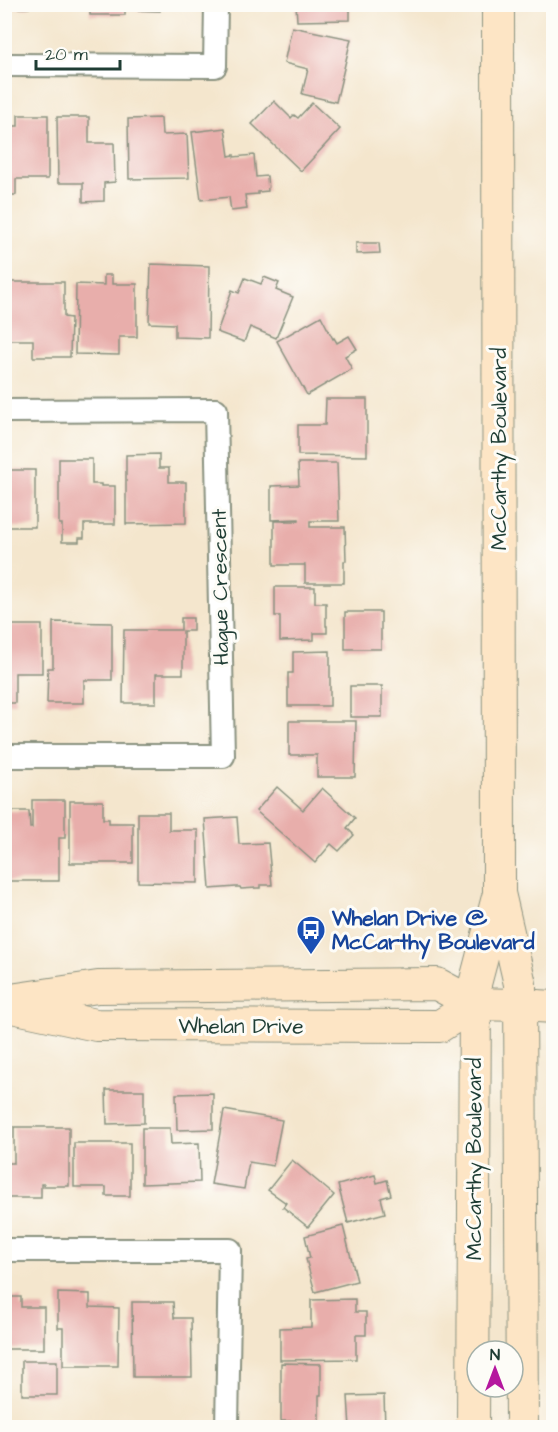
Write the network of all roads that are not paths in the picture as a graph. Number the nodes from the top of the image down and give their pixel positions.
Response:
1 (216, 4) edge
2 (498, 4) edge
3 (4, 65) edge
4 (4, 411) edge
5 (4, 756) edge
6 (499, 893) junction
7 (4, 1001) edge
8 (474, 1004) junction
9 (520, 1005) junction
10 (4, 1006) edge
11 (554, 1007) edge
12 (4, 1250) edge
13 (226, 1428) edge
14 (473, 1428) edge
15 (522, 1428) edge

1 - 3 street
2 - 6 main road, McCarthy Boulevard
4 - 5 street, Hague Crescent
6 - 8 main road, McCarthy Boulevard
6 - 9 main road, McCarthy Boulevard
7 - 8 main road, Whelan Drive
8 - 9 main road, Whelan Drive
8 - 10 main road, Whelan Drive
8 - 14 main road, McCarthy Boulevard
9 - 11 main road, Whelan Drive
9 - 15 main road, McCarthy Boulevard
12 - 13 street

